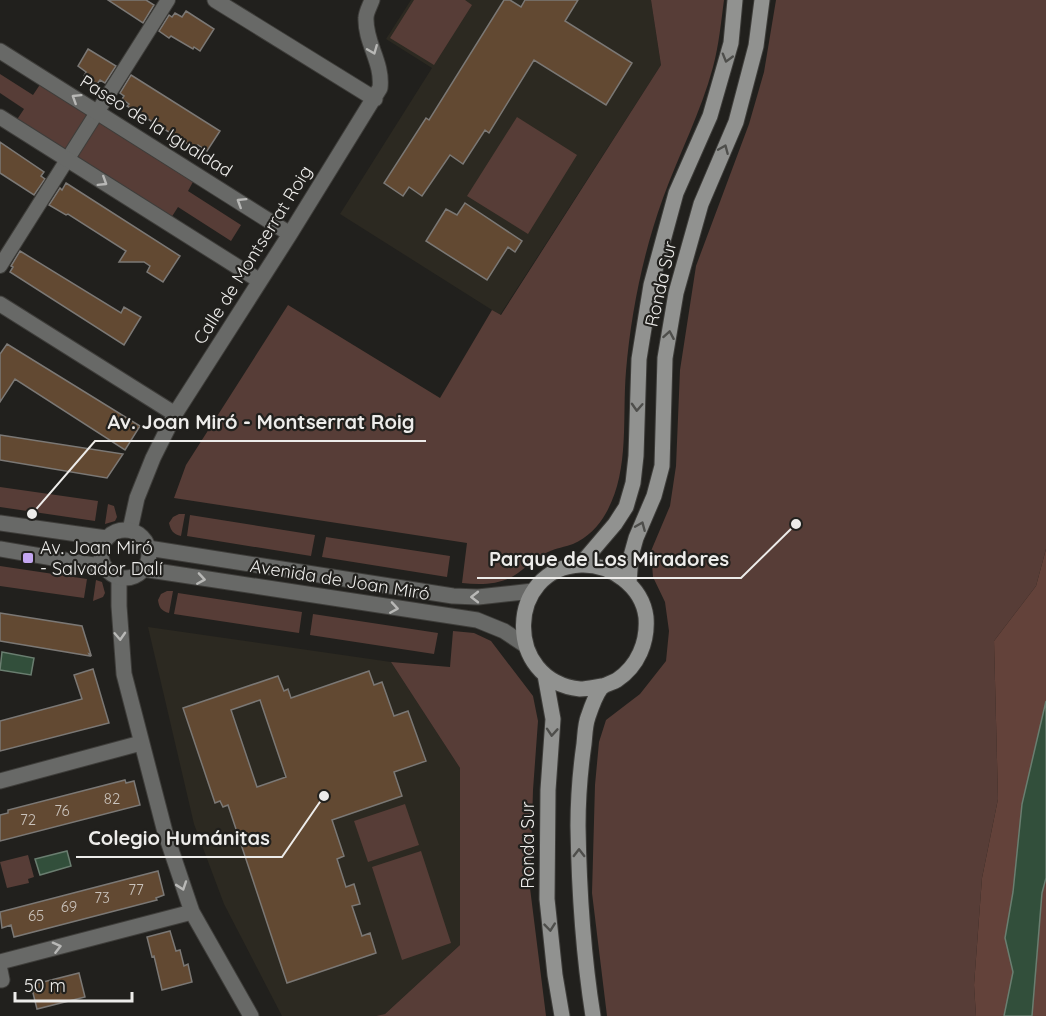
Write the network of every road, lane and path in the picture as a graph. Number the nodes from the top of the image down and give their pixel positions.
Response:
1 (168, 0) edge
2 (215, 0) edge
3 (372, 0) edge
4 (735, 0) edge
5 (762, 0) edge
6 (0, 51) edge
7 (375, 99) junction
8 (98, 112) junction
9 (0, 117) edge
10 (68, 160) junction
11 (290, 234) junction
12 (0, 266) edge
13 (260, 281) junction
14 (0, 304) edge
15 (175, 414) junction
16 (0, 523) edge
17 (130, 530) junction
18 (106, 538) junction
19 (148, 548) junction
20 (0, 549) edge
21 (580, 565) junction
22 (105, 567) junction
23 (143, 569) junction
24 (119, 578) junction
25 (629, 583) junction
26 (533, 591) junction
27 (525, 645) junction
28 (545, 675) junction
29 (602, 686) junction
30 (141, 743) junction
31 (0, 781) edge
32 (192, 912) junction
33 (0, 962) edge
34 (0, 970) edge
35 (0, 980) edge
36 (251, 1016) edge
37 (562, 1016) edge
38 (593, 1016) edge

1 - 8 street
2 - 7 street
3 -> 7 street, Calle de Montserrat Roig
4 -> 21 main road, Ronda Sur
25 -> 5 main road, Ronda Sur
8 -> 6 street, Paseo de la Igualdad
7 - 11 street, Calle de Montserrat Roig
8 - 10 street
11 -> 8 street, Paseo de la Igualdad
9 - 10 street
10 - 12 street
10 -> 13 street
11 - 13 street, Calle de Montserrat Roig
13 - 15 street, Calle de Montserrat Roig
14 - 15 street
15 - 17 street, Calle de Montserrat Roig
16 - 18 street
17 - 18 street
17 - 19 street
18 - 22 street
19 - 23 street
26 -> 19 street, Avenida de Joan Miró
20 - 22 street
21 - 25 main road
21 - 26 main road
22 - 24 street
23 - 24 street, Avenida de Joan Miró
23 -> 27 street, Avenida de Joan Miró
24 -> 30 street
25 - 29 main road, Ronda Sur
26 - 27 main road
27 - 28 main road, Ronda Sur
28 - 29 main road, Ronda Sur
28 -> 37 main road, Ronda Sur
38 -> 29 main road
30 - 31 street
30 -> 32 street
33 -> 32 street
32 - 36 street
34 - 35 street

